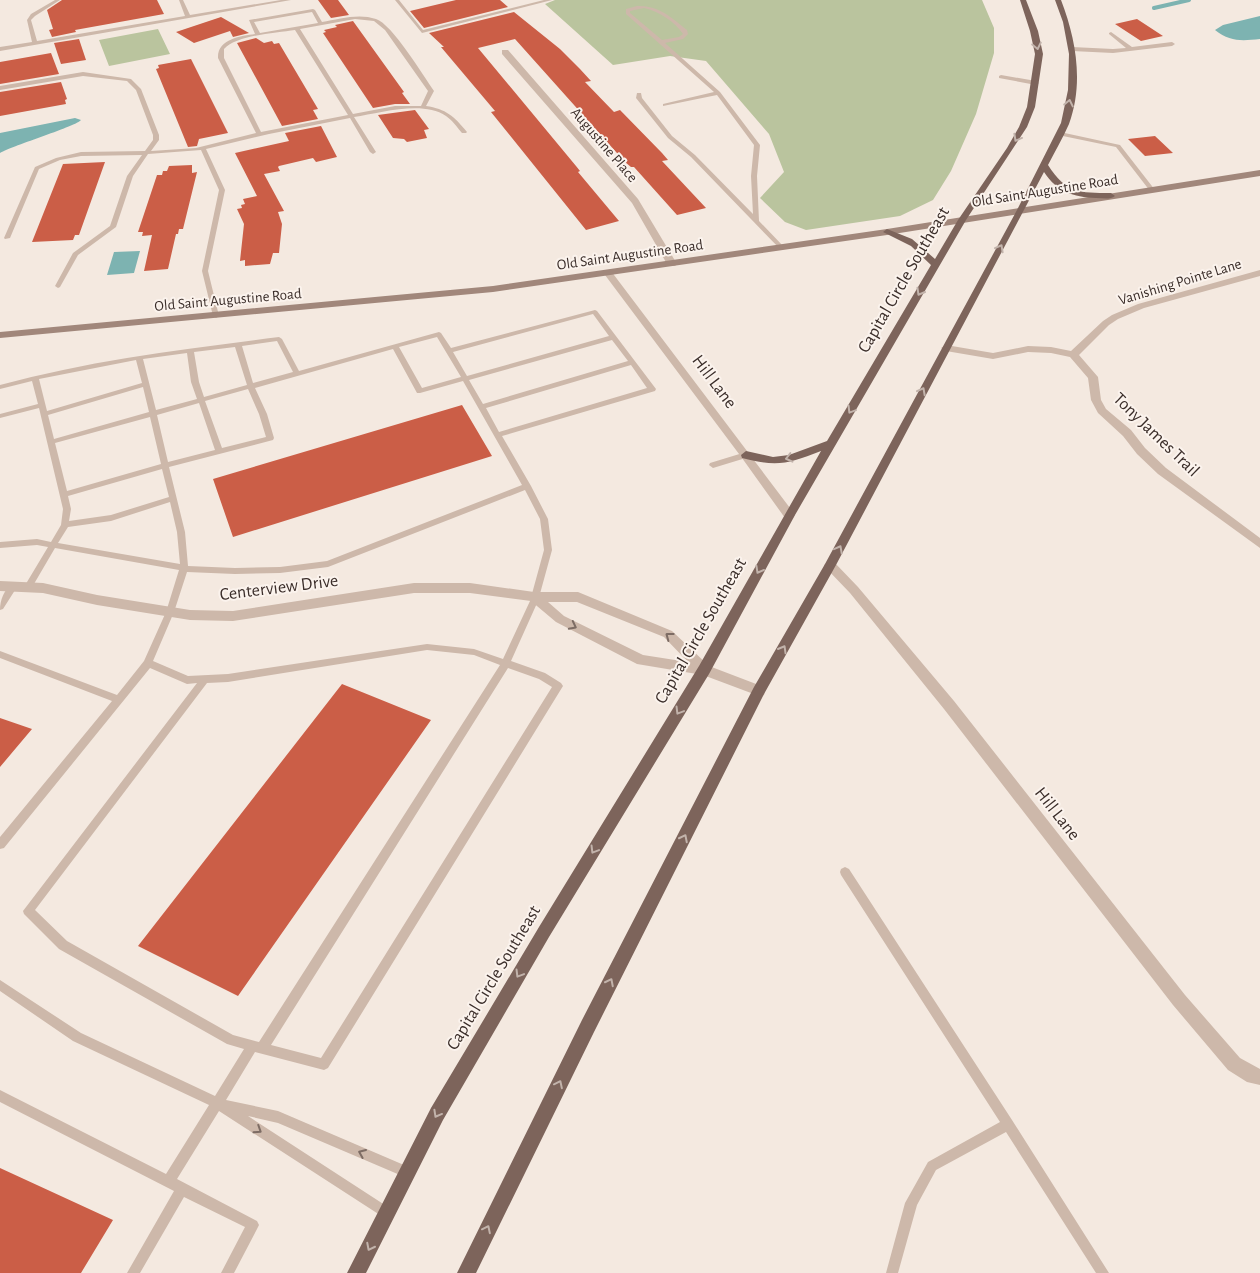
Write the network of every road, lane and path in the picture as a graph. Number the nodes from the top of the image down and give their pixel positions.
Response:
1 (58, 0) edge
2 (181, 0) edge
3 (289, 0) edge
4 (397, 0) edge
5 (550, 0) edge
6 (1023, 0) edge
7 (1058, 0) edge
8 (188, 17) junction
9 (320, 23) junction
10 (296, 27) junction
11 (1111, 33) dead end
12 (258, 34) junction
13 (661, 42) junction
14 (35, 43) junction
15 (1172, 44) dead end
16 (0, 49) edge
17 (1072, 49) junction
18 (1131, 49) junction
19 (505, 52) dead end
20 (1001, 77) dead end
21 (1036, 83) junction
22 (0, 88) edge
23 (718, 93) junction
24 (639, 94) dead end
25 (665, 105) dead end
26 (422, 108) junction
27 (352, 116) junction
28 (464, 132) dead end
29 (1060, 134) junction
30 (260, 135) junction
31 (204, 148) junction
32 (373, 152) dead end
33 (146, 153) junction
34 (1044, 165) junction
35 (1260, 173) edge
36 (1152, 190) junction
37 (1111, 196) junction
38 (1021, 210) junction
39 (962, 220) junction
40 (756, 221) junction
41 (887, 232) junction
42 (7, 238) dead end
43 (782, 248) junction
44 (672, 264) junction
45 (936, 266) junction
46 (1260, 272) edge
47 (608, 273) junction
48 (58, 286) dead end
49 (216, 316) junction
50 (0, 335) edge
51 (614, 337) junction
52 (238, 344) junction
53 (394, 347) junction
54 (946, 348) junction
55 (190, 350) junction
56 (449, 351) junction
57 (1073, 355) junction
58 (139, 357) junction
59 (633, 362) junction
60 (297, 374) junction
61 (35, 376) junction
62 (465, 378) junction
63 (146, 384) junction
64 (0, 387) edge
65 (251, 387) junction
66 (203, 400) junction
67 (42, 404) junction
68 (481, 407) junction
69 (153, 412) junction
70 (44, 414) junction
71 (0, 416) edge
72 (497, 435) junction
73 (51, 442) junction
74 (832, 443) junction
75 (219, 451) junction
76 (746, 455) junction
77 (165, 465) junction
78 (713, 465) dead end
79 (527, 486) junction
80 (63, 495) junction
81 (173, 498) junction
82 (789, 516) junction
83 (65, 525) junction
84 (1260, 544) edge
85 (0, 545) edge
86 (53, 545) junction
87 (830, 565) junction
88 (184, 568) junction
89 (0, 586) edge
90 (13, 587) junction
91 (28, 588) junction
92 (534, 597) junction
93 (0, 607) edge
94 (170, 612) junction
95 (0, 654) edge
96 (148, 663) junction
97 (506, 663) junction
98 (704, 670) junction
99 (205, 678) junction
100 (759, 691) junction
101 (118, 699) junction
102 (0, 845) edge
103 (845, 872) dead end
104 (0, 985) edge
105 (258, 1047) junction
106 (1260, 1077) edge
107 (0, 1096) edge
108 (217, 1103) junction
109 (1008, 1124) junction
110 (407, 1172) junction
111 (168, 1182) junction
112 (182, 1188) junction
113 (387, 1213) junction
114 (133, 1273) edge
115 (227, 1273) edge
116 (356, 1273) edge
117 (466, 1273) edge
118 (892, 1273) edge
119 (1103, 1273) edge

1 - 14 lane
2 - 8 lane
3 - 8 lane
4 - 5 lane
6 -> 21 main road, Capital Circle Southeast
7 - 17 main road
8 - 14 lane
9 - 10 lane
9 - 12 lane
9 - 26 lane
10 - 12 lane
10 - 27 lane
11 - 18 lane
12 - 30 lane
13 - 13 lane
13 - 23 lane
14 - 16 lane
15 - 18 lane
17 - 18 lane
29 -> 17 main road
19 - 44 street, Augustine Place
20 - 21 lane
21 -> 39 main road, Capital Circle Southeast
22 - 33 lane
23 - 25 lane
23 - 40 lane
24 - 40 lane
26 - 27 lane
26 - 28 lane
27 - 30 lane
27 - 32 lane
29 - 34 main road
29 - 36 lane
30 - 31 lane
31 - 33 lane
31 - 49 lane
33 - 42 lane
33 - 48 lane
34 - 37 main road
34 - 38 main road
35 - 36 street, Old Saint Augustine Road
36 - 37 street, Old Saint Augustine Road
37 - 38 street, Old Saint Augustine Road
38 - 39 street, Old Saint Augustine Road
54 -> 38 main road
39 - 41 street, Old Saint Augustine Road
39 - 45 main road, Capital Circle Southeast
40 - 43 lane
41 - 43 street, Old Saint Augustine Road
41 - 45 main road
43 - 44 street, Old Saint Augustine Road
44 - 47 street, Old Saint Augustine Road
45 -> 74 main road, Capital Circle Southeast
46 - 57 street, Vanishing Pointe Lane
47 - 49 street, Old Saint Augustine Road
47 - 76 street, Hill Lane
49 - 50 street, Old Saint Augustine Road
51 - 56 lane
51 - 59 lane
51 - 62 lane
52 - 55 lane
52 - 60 lane
52 - 65 lane
53 - 56 lane
53 - 60 lane
53 - 62 lane
54 - 57 street
87 -> 54 main road
55 - 58 lane
55 - 66 lane
56 - 62 lane
57 - 84 street, Tony James Trail
58 - 61 lane
58 - 63 lane
59 - 68 lane
59 - 72 lane
60 - 65 lane
61 - 64 lane
61 - 67 lane
62 - 68 lane
63 - 69 lane
63 - 70 lane
65 - 66 lane
65 - 75 lane
66 - 69 lane
66 - 75 lane
67 - 70 lane
67 - 71 lane
68 - 72 lane
69 - 73 lane
69 - 77 lane
70 - 73 lane
72 - 79 lane
73 - 80 lane
74 -> 76 main road
74 - 82 main road, Capital Circle Southeast
75 - 77 lane
76 - 78 lane
76 - 82 street, Hill Lane
77 - 80 lane
77 - 81 lane
79 - 88 lane
79 - 92 lane
80 - 83 lane
81 - 83 lane
81 - 88 lane
82 -> 98 main road, Capital Circle Southeast
83 - 86 lane
85 - 86 lane
86 - 88 lane
86 - 91 lane
100 -> 87 main road
87 - 106 street, Hill Lane
88 - 94 lane
89 - 90 street, Centerview Drive
90 - 91 street, Centerview Drive
90 - 93 lane
91 - 94 street, Centerview Drive
92 - 94 street, Centerview Drive
92 - 97 lane
92 -> 98 street, Centerview Drive
98 -> 92 street, Centerview Drive
94 - 96 lane
95 - 101 lane
96 - 99 lane
96 - 101 lane
97 - 99 lane
97 - 105 lane
97 - 105 lane
98 - 100 street, Centerview Drive
98 -> 110 main road, Capital Circle Southeast
99 - 105 lane
117 -> 100 main road
101 - 102 lane
103 - 109 lane
104 - 108 lane
105 - 108 lane
107 - 111 lane
110 -> 108 lane
108 - 111 lane
108 -> 113 lane
109 - 118 lane
109 - 119 lane
110 - 113 main road, Capital Circle Southeast
111 - 112 lane
112 - 114 lane
112 - 115 lane
113 -> 116 main road, Capital Circle Southeast

